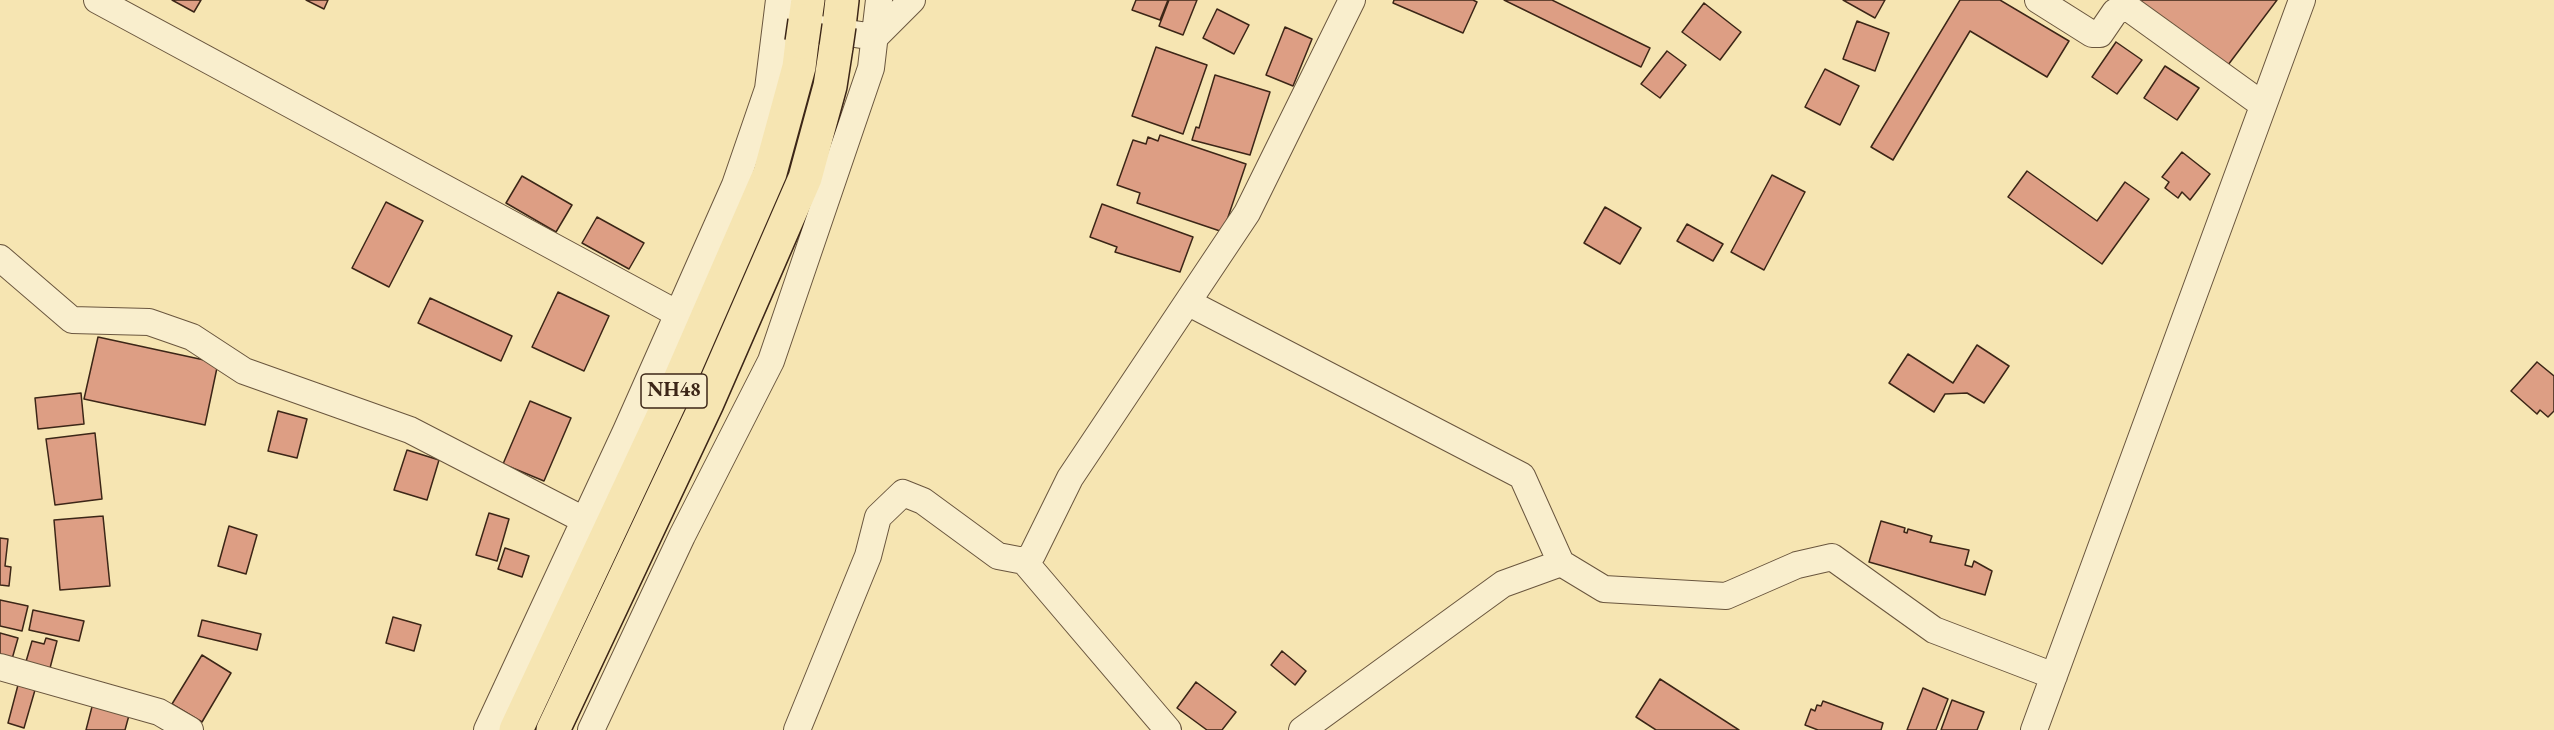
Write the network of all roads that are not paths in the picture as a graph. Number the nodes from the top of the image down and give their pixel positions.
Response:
1 (97, 0) edge
2 (879, 0) edge
3 (912, 0) edge
4 (1352, 0) edge
5 (2038, 0) edge
6 (2302, 0) edge
7 (794, 17) edge
8 (839, 24) edge
9 (875, 38) junction
10 (2264, 105) junction
11 (0, 258) edge
12 (1189, 303) junction
13 (678, 314) junction
14 (584, 520) junction
15 (1024, 561) junction
16 (1561, 563) junction
17 (0, 667) edge
18 (2054, 676) junction
19 (190, 730) edge
20 (487, 730) edge
21 (516, 730) edge
22 (553, 730) edge
23 (591, 730) edge
24 (797, 730) edge
25 (1168, 730) edge
26 (1302, 730) edge
27 (2034, 730) edge

1 - 13 street
2 - 9 street
3 - 9 street
4 - 12 street
5 - 10 street
6 - 10 street
7 - 9 street
7 - 13 street
7 - 21 highway, NH48
8 - 22 highway, NH48
9 - 23 street
10 - 18 street
11 - 14 street
12 - 15 street
12 - 16 street
13 - 14 street
14 - 20 street
15 - 24 street
15 - 25 street
16 - 18 street
16 - 26 street
17 - 19 street
18 - 27 street

